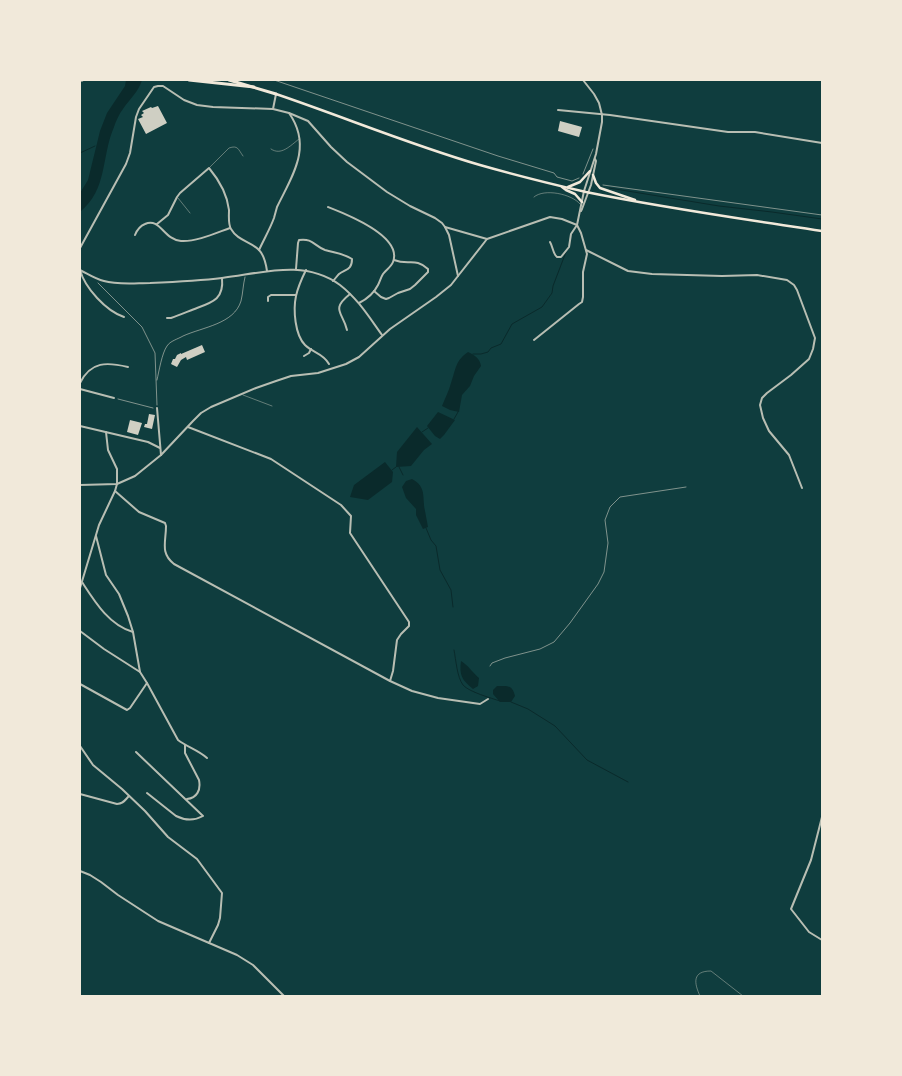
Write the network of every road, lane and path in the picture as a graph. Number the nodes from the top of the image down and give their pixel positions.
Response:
1 (189, 80) edge
2 (229, 80) edge
3 (274, 80) edge
4 (583, 80) edge
5 (254, 88) junction
6 (276, 94) junction
7 (273, 109) junction
8 (558, 110) dead end
9 (289, 113) junction
10 (602, 115) junction
11 (300, 138) junction
12 (822, 143) edge
13 (594, 146) dead end
14 (271, 149) dead end
15 (243, 156) dead end
16 (595, 159) junction
17 (209, 168) junction
18 (590, 171) junction
19 (593, 175) junction
20 (598, 185) junction
21 (561, 186) junction
22 (568, 188) junction
23 (584, 191) junction
24 (588, 192) junction
25 (176, 197) junction
26 (534, 197) dead end
27 (640, 203) junction
28 (581, 204) junction
29 (328, 207) dead end
30 (581, 211) junction
31 (190, 213) dead end
32 (822, 215) edge
33 (157, 224) junction
34 (577, 225) junction
35 (445, 227) junction
36 (230, 228) junction
37 (822, 231) edge
38 (135, 235) dead end
39 (486, 239) junction
40 (550, 242) dead end
41 (80, 248) edge
42 (259, 250) junction
43 (586, 250) junction
44 (394, 260) junction
45 (296, 269) junction
46 (80, 270) edge
47 (306, 270) junction
48 (267, 271) junction
49 (245, 274) junction
50 (458, 276) junction
51 (222, 278) junction
52 (333, 281) junction
53 (98, 282) dead end
54 (374, 291) junction
55 (350, 294) junction
56 (296, 295) junction
57 (268, 301) dead end
58 (359, 303) junction
59 (124, 317) dead end
60 (167, 318) dead end
61 (347, 330) dead end
62 (382, 336) junction
63 (534, 340) dead end
64 (311, 350) junction
65 (304, 356) dead end
66 (329, 364) dead end
67 (128, 367) dead end
68 (156, 382) junction
69 (80, 383) edge
70 (80, 390) edge
71 (242, 394) junction
72 (114, 398) joint
73 (272, 406) dead end
74 (157, 408) junction
75 (80, 426) edge
76 (188, 427) junction
77 (106, 432) junction
78 (160, 448) junction
79 (161, 455) junction
80 (117, 484) junction
81 (80, 486) edge
82 (686, 487) dead end
83 (802, 488) dead end
84 (115, 491) junction
85 (96, 536) junction
86 (82, 582) junction
87 (80, 588) edge
88 (80, 632) edge
89 (133, 632) junction
90 (490, 666) dead end
91 (140, 672) junction
92 (390, 681) junction
93 (148, 683) junction
94 (80, 684) edge
95 (488, 699) dead end
96 (185, 745) junction
97 (80, 746) edge
98 (136, 752) dead end
99 (208, 758) dead end
100 (147, 793) dead end
101 (80, 794) edge
102 (129, 796) junction
103 (186, 799) junction
104 (822, 818) edge
105 (80, 871) edge
106 (822, 940) edge
107 (208, 942) junction
108 (284, 996) edge
109 (700, 996) edge
110 (743, 996) edge

1 - 5 highway
2 - 5 highway
3 - 13 path
4 - 10 street
5 - 6 highway
6 - 7 street
6 - 21 main road
7 - 9 street
7 - 41 street
8 - 10 street
9 - 11 street
9 - 35 street
10 - 12 street
10 - 16 street
11 - 14 lane
11 - 42 street
15 - 17 lane
16 - 18 street
16 - 19 street
17 - 25 street
17 - 36 street
18 - 22 main road
18 - 23 street
19 - 20 main road
19 - 24 street
20 - 27 main road
20 - 32 path
21 - 22 main road
21 - 28 main road
22 - 23 main road
23 - 24 main road
23 - 28 street
24 - 27 main road
24 - 30 street
25 - 31 lane
25 - 33 street
26 - 28 lane
27 - 37 main road
28 - 30 street
29 - 44 street
30 - 34 street
33 - 36 street
33 - 38 street
34 - 39 street
34 - 40 street
34 - 43 street
35 - 39 street
35 - 50 street
36 - 42 street
39 - 50 street
42 - 48 street
43 - 63 street
43 - 83 street
44 - 54 street
44 - 54 street
45 - 47 street
45 - 48 street
45 - 52 street
46 - 51 street
46 - 59 street
47 - 52 street
47 - 56 street
48 - 49 street
49 - 51 street
49 - 68 path
50 - 62 street
51 - 60 street
52 - 55 street
53 - 68 path
54 - 58 street
55 - 58 street
55 - 61 street
56 - 57 street
56 - 64 street
58 - 62 street
62 - 71 street
64 - 65 street
64 - 66 street
67 - 69 street
68 - 74 path
70 - 72 street
71 - 73 lane
71 - 76 street
72 - 74 path
74 - 78 street
75 - 77 street
76 - 79 street
76 - 92 street
77 - 78 street
77 - 80 street
78 - 79 street
79 - 80 street
80 - 81 street
80 - 84 street
82 - 90 path
84 - 85 street
84 - 92 street
85 - 86 street
85 - 89 street
86 - 87 street
86 - 89 street
88 - 91 street
89 - 91 street
91 - 93 street
92 - 95 street
93 - 94 street
93 - 96 street
96 - 99 street
96 - 103 street
97 - 102 street
98 - 103 street
100 - 103 street
101 - 102 street
102 - 107 street
104 - 106 street
105 - 107 street
107 - 108 street
109 - 110 lane

